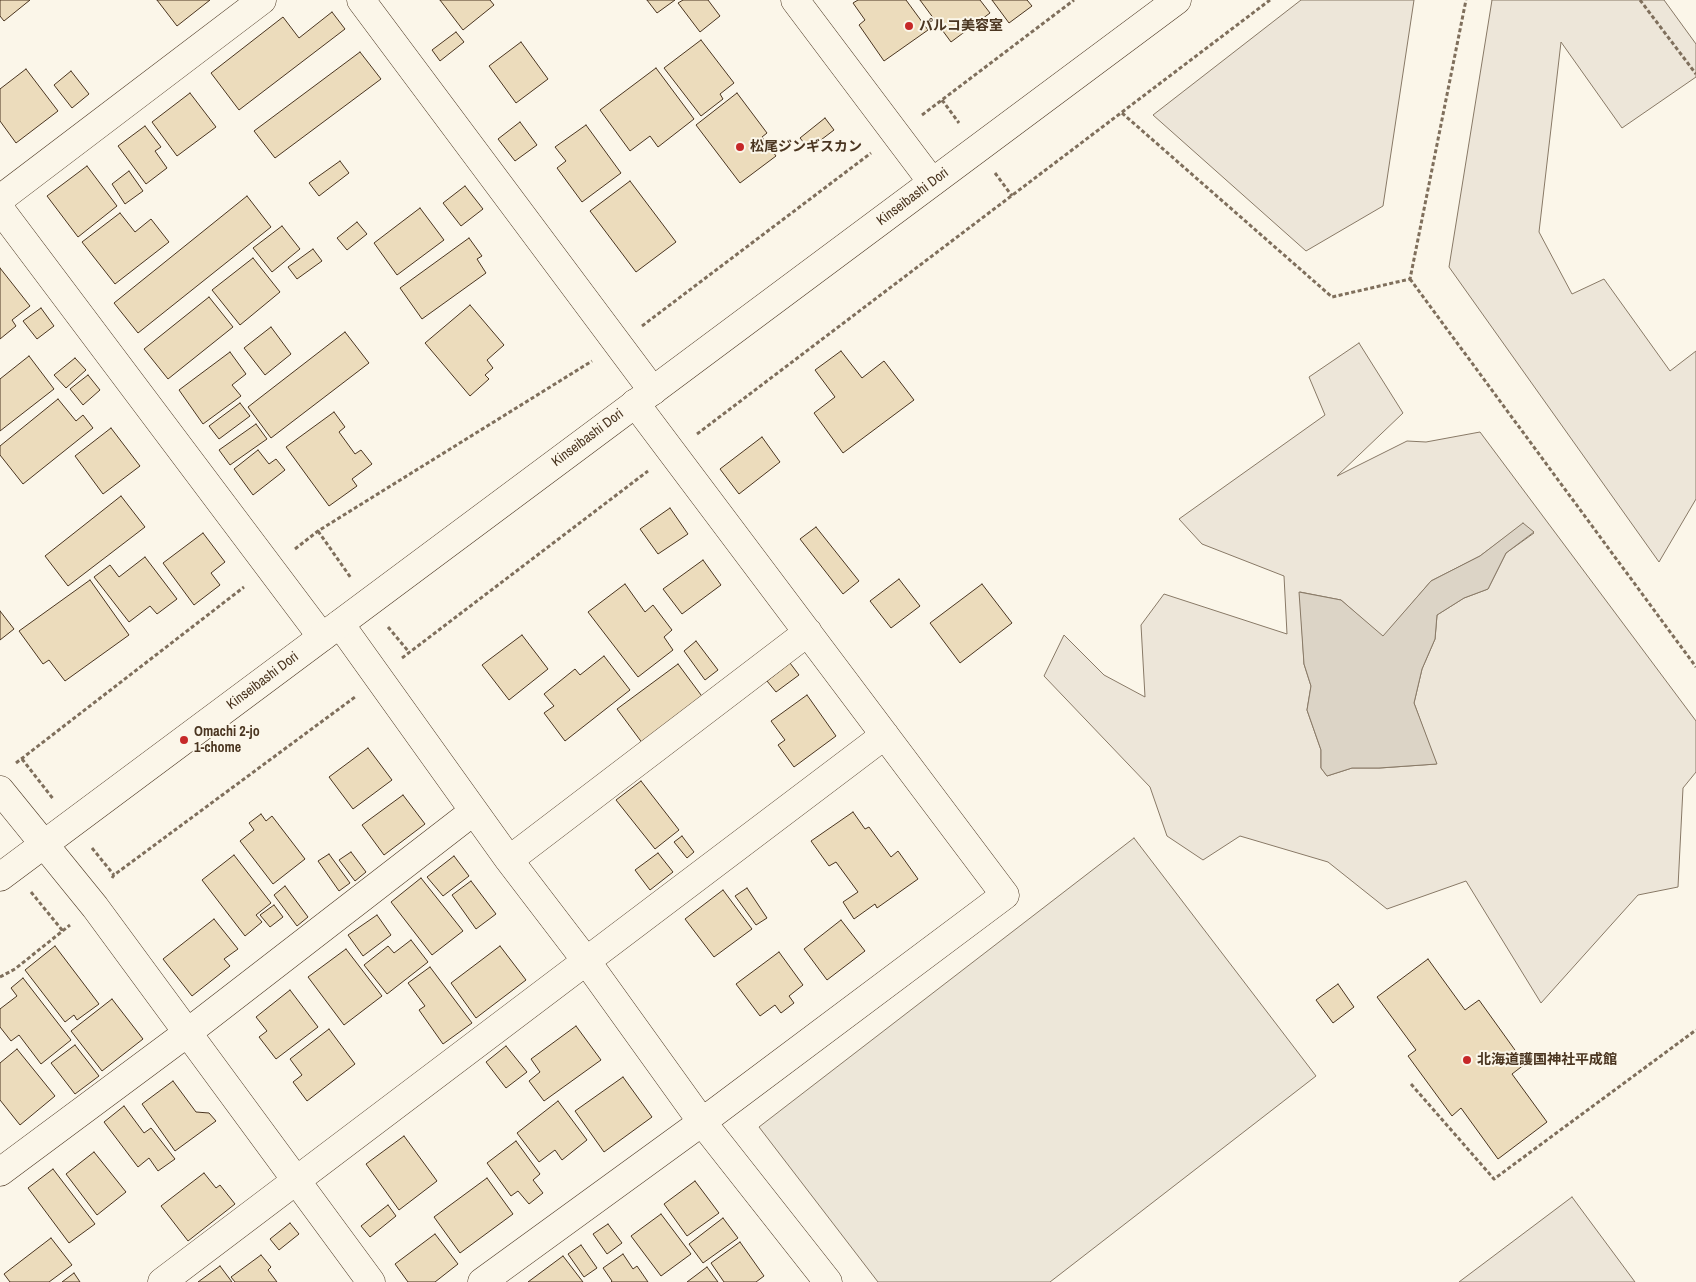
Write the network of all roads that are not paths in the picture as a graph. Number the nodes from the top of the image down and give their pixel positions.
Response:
1 (262, 0) edge
2 (361, 0) edge
3 (795, 0) edge
4 (1176, 0) edge
5 (932, 182) junction
6 (0, 198) edge
7 (0, 209) edge
8 (644, 397) junction
9 (331, 630) junction
10 (808, 632) junction
11 (885, 735) junction
12 (0, 790) edge
13 (474, 811) junction
14 (44, 845) junction
15 (509, 860) junction
16 (0, 878) edge
17 (587, 962) junction
18 (187, 1033) junction
19 (702, 1122) junction
20 (0, 1172) edge
21 (296, 1181) junction
22 (162, 1282) edge
23 (371, 1282) edge
24 (482, 1282) edge
25 (828, 1282) edge

1 - 6 street
2 - 8 street
3 - 5 street
4 - 5 street, Kinseibashi Dori
5 - 8 street, Kinseibashi Dori
7 - 9 street
8 - 9 street, Kinseibashi Dori
8 - 10 street
9 - 13 street
9 - 14 street, Kinseibashi Dori
10 - 11 street
10 - 15 street
11 - 17 street
11 - 19 street
12 - 14 street
13 - 15 street
13 - 18 street
14 - 16 street, Kinseibashi Dori
14 - 18 street
15 - 17 street
17 - 19 street
17 - 21 street
18 - 20 street
18 - 21 street
19 - 24 street
19 - 25 street
21 - 22 street
21 - 23 street

